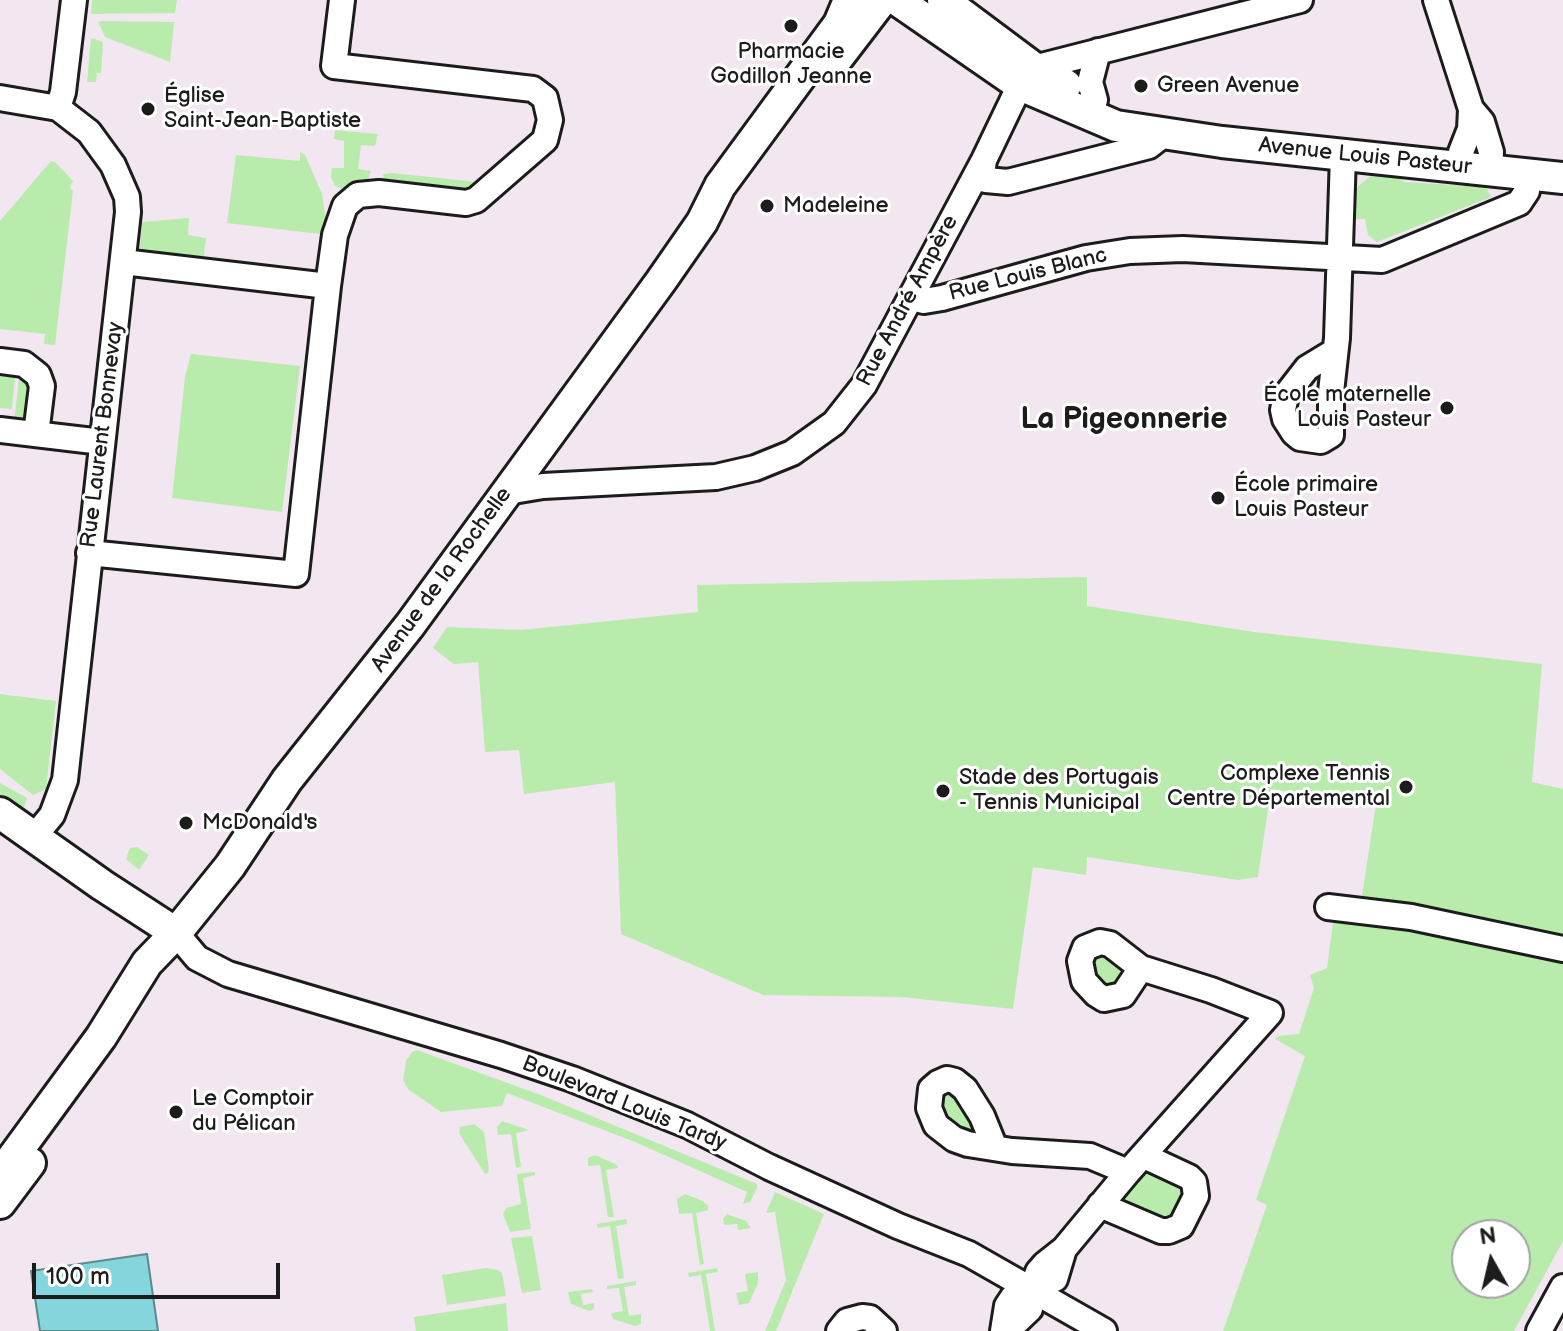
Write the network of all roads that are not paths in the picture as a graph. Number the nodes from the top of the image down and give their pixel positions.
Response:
1 (74, 0) edge
2 (342, 0) edge
3 (943, 0) edge
4 (1300, 0) edge
5 (1436, 0) edge
6 (848, 1) edge
7 (896, 3) edge
8 (1098, 51) junction
9 (1027, 77) junction
10 (0, 98) edge
11 (1095, 100) junction
12 (58, 108) junction
13 (1471, 109) junction
14 (1167, 132) junction
15 (1343, 155) junction
16 (1460, 168) junction
17 (1490, 170) junction
18 (1529, 175) junction
19 (981, 176) junction
20 (1563, 178) edge
21 (702, 222) junction
22 (1338, 259) junction
23 (123, 262) junction
24 (328, 286) junction
25 (912, 298) junction
26 (1335, 351) dead end
27 (0, 361) edge
28 (0, 430) edge
29 (36, 434) junction
30 (102, 442) junction
31 (538, 449) junction
32 (583, 485) junction
33 (507, 492) junction
34 (89, 553) junction
35 (0, 813) edge
36 (0, 819) edge
37 (34, 837) junction
38 (1328, 907) dead end
39 (176, 933) junction
40 (1563, 949) edge
41 (1141, 968) dead end
42 (995, 1148) dead end
43 (1136, 1164) junction
44 (0, 1175) edge
45 (0, 1203) edge
46 (1100, 1205) junction
47 (1563, 1287) edge
48 (1032, 1289) junction
49 (1550, 1325) edge
50 (839, 1331) edge
51 (884, 1331) edge
52 (1005, 1331) edge
53 (1104, 1331) edge

1 - 12 street
2 - 24 street
3 - 9 main road, Avenue Louis Pasteur
4 - 8 street
5 - 13 street
6 - 21 main road, Avenue de la Rochelle
7 - 9 main road, Avenue Louis Pasteur
7 - 21 main road, Avenue de la Rochelle
8 - 9 street
8 - 11 street
9 - 11 main road, Avenue Louis Pasteur
9 - 14 main road, Avenue Louis Pasteur
9 - 19 street, Rue André Ampère
10 - 12 street, Rue Laurent Bonnevay
11 - 14 main road, Avenue Louis Pasteur
12 - 23 street, Rue Laurent Bonnevay
13 - 16 street
13 - 17 street
14 - 15 main road, Avenue Louis Pasteur
14 - 19 street
15 - 16 main road, Avenue Louis Pasteur
15 - 22 street
16 - 17 main road, Avenue Louis Pasteur
17 - 18 main road, Avenue Louis Pasteur
18 - 20 main road, Avenue Louis Pasteur
18 - 22 street, Rue Louis Blanc
19 - 25 street, Rue André Ampère
21 - 31 main road, Avenue de la Rochelle
22 - 25 street, Rue Louis Blanc
22 - 26 street
23 - 24 street
23 - 30 street, Rue Laurent Bonnevay
24 - 34 street
25 - 32 street, Rue André Ampère
27 - 29 street
28 - 29 street
29 - 30 street
30 - 34 street, Rue Laurent Bonnevay
31 - 32 street
31 - 33 main road, Avenue de la Rochelle
32 - 33 street, Rue André Ampère
33 - 39 main road, Avenue de la Rochelle
34 - 37 street, Rue Laurent Bonnevay
35 - 37 main road
36 - 37 main road
37 - 39 main road
38 - 40 street
39 - 44 main road, Avenue de la Rochelle
39 - 45 main road, Avenue de la Rochelle
39 - 48 street, Boulevard Louis Tardy
41 - 43 street
42 - 43 street
43 - 46 street
43 - 46 street
46 - 48 street
47 - 49 street
48 - 52 street
48 - 53 street, Boulevard Louis Tardy
50 - 51 street

